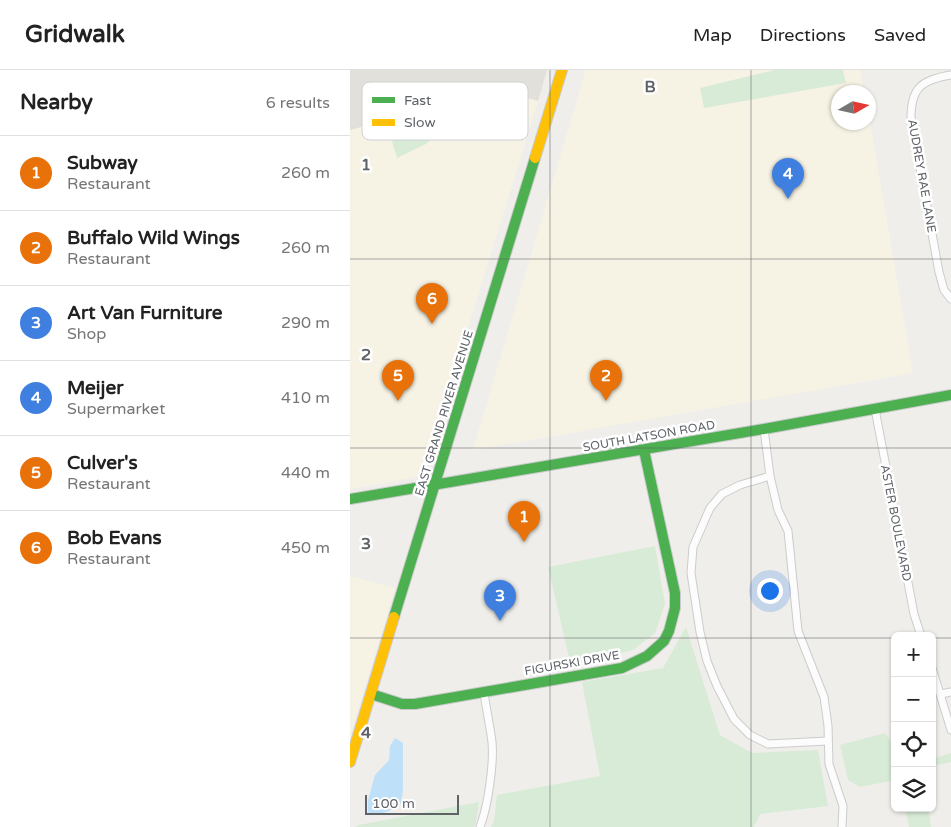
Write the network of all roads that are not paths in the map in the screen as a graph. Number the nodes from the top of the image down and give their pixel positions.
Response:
1 (562, 70) edge
2 (951, 75) edge
3 (951, 299) edge
4 (951, 395) edge
5 (875, 409) junction
6 (764, 429) junction
7 (644, 450) junction
8 (770, 476) junction
9 (435, 485) junction
10 (350, 499) edge
11 (920, 632) edge
12 (935, 677) edge
13 (484, 692) junction
14 (951, 692) edge
15 (371, 694) junction
16 (941, 694) junction
17 (951, 730) edge
18 (827, 741) junction
19 (350, 762) edge
20 (480, 827) edge
21 (842, 827) edge

1 - 9 main road, EAST GRAND RIVER AVENUE
2 - 3 street, AUDREY RAE LANE
4 - 5 main road, SOUTH LATSON ROAD
5 - 6 main road, SOUTH LATSON ROAD
5 - 11 street, ASTER BOULEVARD
6 - 7 main road, SOUTH LATSON ROAD
6 - 8 street
7 - 9 main road, SOUTH LATSON ROAD
7 - 13 main road, FIGURSKI DRIVE
8 - 18 street
8 - 18 street
9 - 10 main road, SOUTH LATSON ROAD
9 - 15 main road, EAST GRAND RIVER AVENUE
12 - 16 street
13 - 15 main road, FIGURSKI DRIVE
13 - 20 street
14 - 16 street
15 - 19 main road, EAST GRAND RIVER AVENUE
16 - 17 street
18 - 21 street

